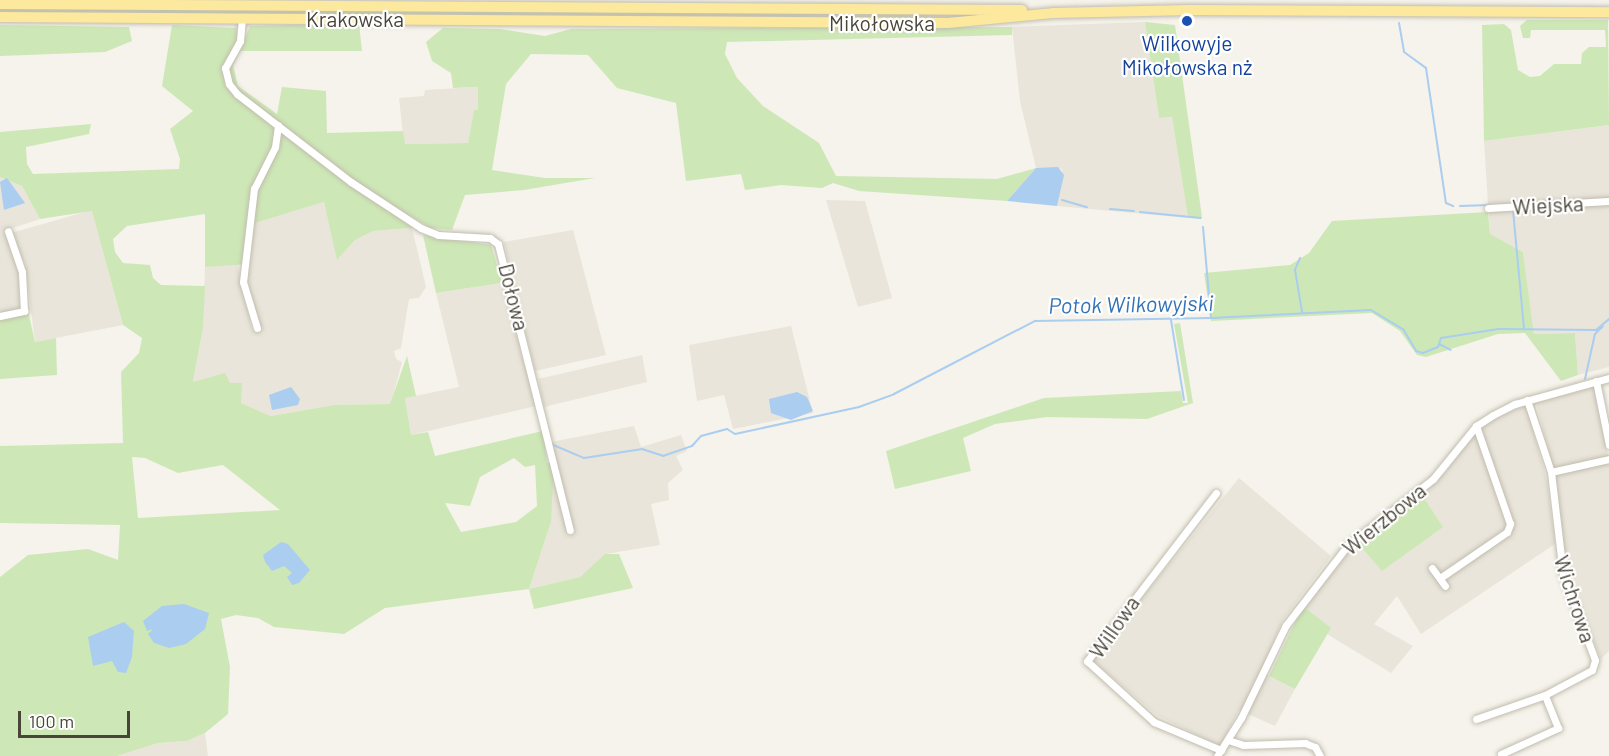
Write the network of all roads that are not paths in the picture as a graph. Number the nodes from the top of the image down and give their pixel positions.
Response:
1 (0, 4) edge
2 (707, 8) joint
3 (1609, 12) edge
4 (1053, 13) junction
5 (0, 17) edge
6 (243, 18) junction
7 (711, 21) joint
8 (278, 125) junction
9 (1609, 201) edge
10 (1488, 208) dead end
11 (8, 231) dead end
12 (0, 316) edge
13 (257, 328) dead end
14 (1609, 378) edge
15 (1596, 381) junction
16 (1527, 400) junction
17 (1476, 426) junction
18 (1609, 445) edge
19 (1609, 459) edge
20 (1551, 472) junction
21 (1216, 493) dead end
22 (570, 530) dead end
23 (1432, 568) dead end
24 (1440, 578) junction
25 (1445, 586) dead end
26 (1545, 695) junction
27 (1476, 719) dead end
28 (1228, 740) junction
29 (1219, 753) edge
30 (1501, 754) dead end
31 (1320, 756) edge

1 - 2 main road, Krakowska
2 - 4 main road, Mikołowska
3 - 4 main road, Mikołowska
4 - 7 main road, Mikołowska
5 - 6 main road, Krakowska
6 - 7 main road, Krakowska
6 - 8 street, Dołowa
8 - 13 street
8 - 22 street, Dołowa
9 - 10 street, Wiejska
11 - 12 street
14 - 15 street, Wierzbowa
15 - 16 street, Wierzbowa
15 - 18 street
16 - 17 street, Wierzbowa
16 - 20 street, Wichrowa
17 - 24 street
17 - 28 street, Wierzbowa
19 - 20 street
20 - 26 street, Wichrowa
21 - 29 street, Willowa
23 - 24 street
24 - 25 street
26 - 27 street, Wichrowa
26 - 30 street
28 - 29 street, Wierzbowa
28 - 31 street

